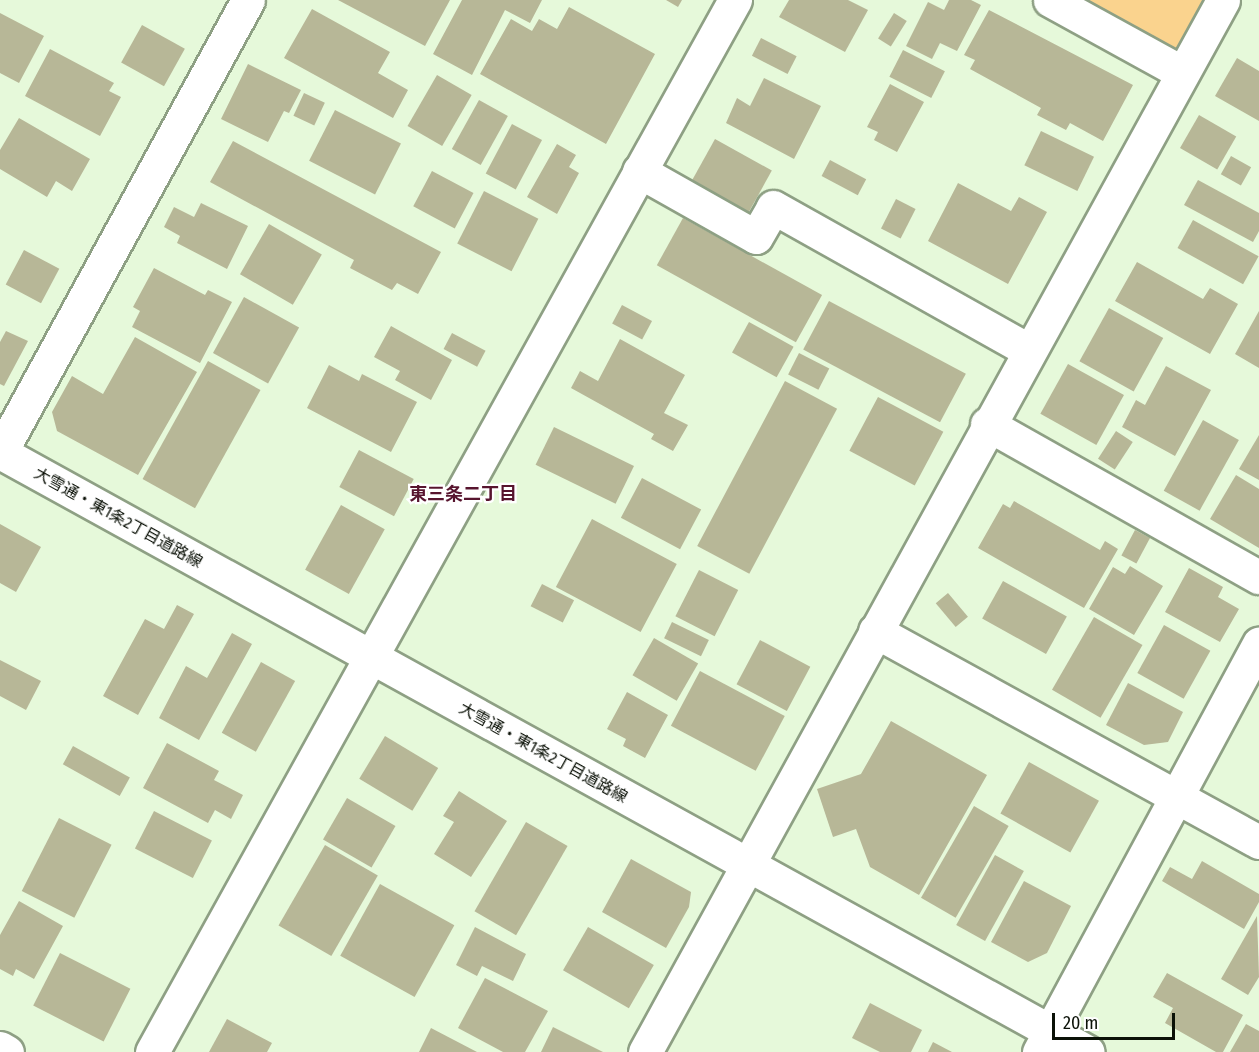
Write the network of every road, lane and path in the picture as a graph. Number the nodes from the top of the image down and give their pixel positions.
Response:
1 (248, 0) edge
2 (735, 0) edge
3 (1050, 0) edge
4 (1223, 0) edge
5 (1182, 72) junction
6 (639, 171) junction
7 (1028, 351) junction
8 (987, 424) junction
9 (0, 453) edge
10 (1259, 577) edge
11 (875, 631) junction
12 (1259, 644) edge
13 (368, 657) junction
14 (1176, 795) junction
15 (1259, 842) edge
16 (747, 864) junction
17 (1045, 1042) edge
18 (0, 1048) edge
19 (7, 1052) edge
20 (152, 1052) edge
21 (645, 1052) edge
22 (1088, 1052) edge

1 - 9 street
2 - 6 street
3 - 5 street
4 - 5 street
5 - 7 street
6 - 7 street
6 - 13 street
7 - 8 street
8 - 10 street
8 - 11 street
9 - 13 street, 大雪通・東1条2丁目道路線
11 - 14 street
11 - 16 street
12 - 14 street
13 - 16 street, 大雪通・東1条2丁目道路線
13 - 20 street
14 - 15 street
14 - 17 street
16 - 17 street, 大雪通・東1条2丁目道路線
16 - 21 street
17 - 22 street, 大雪通・東1条2丁目道路線
18 - 19 street

